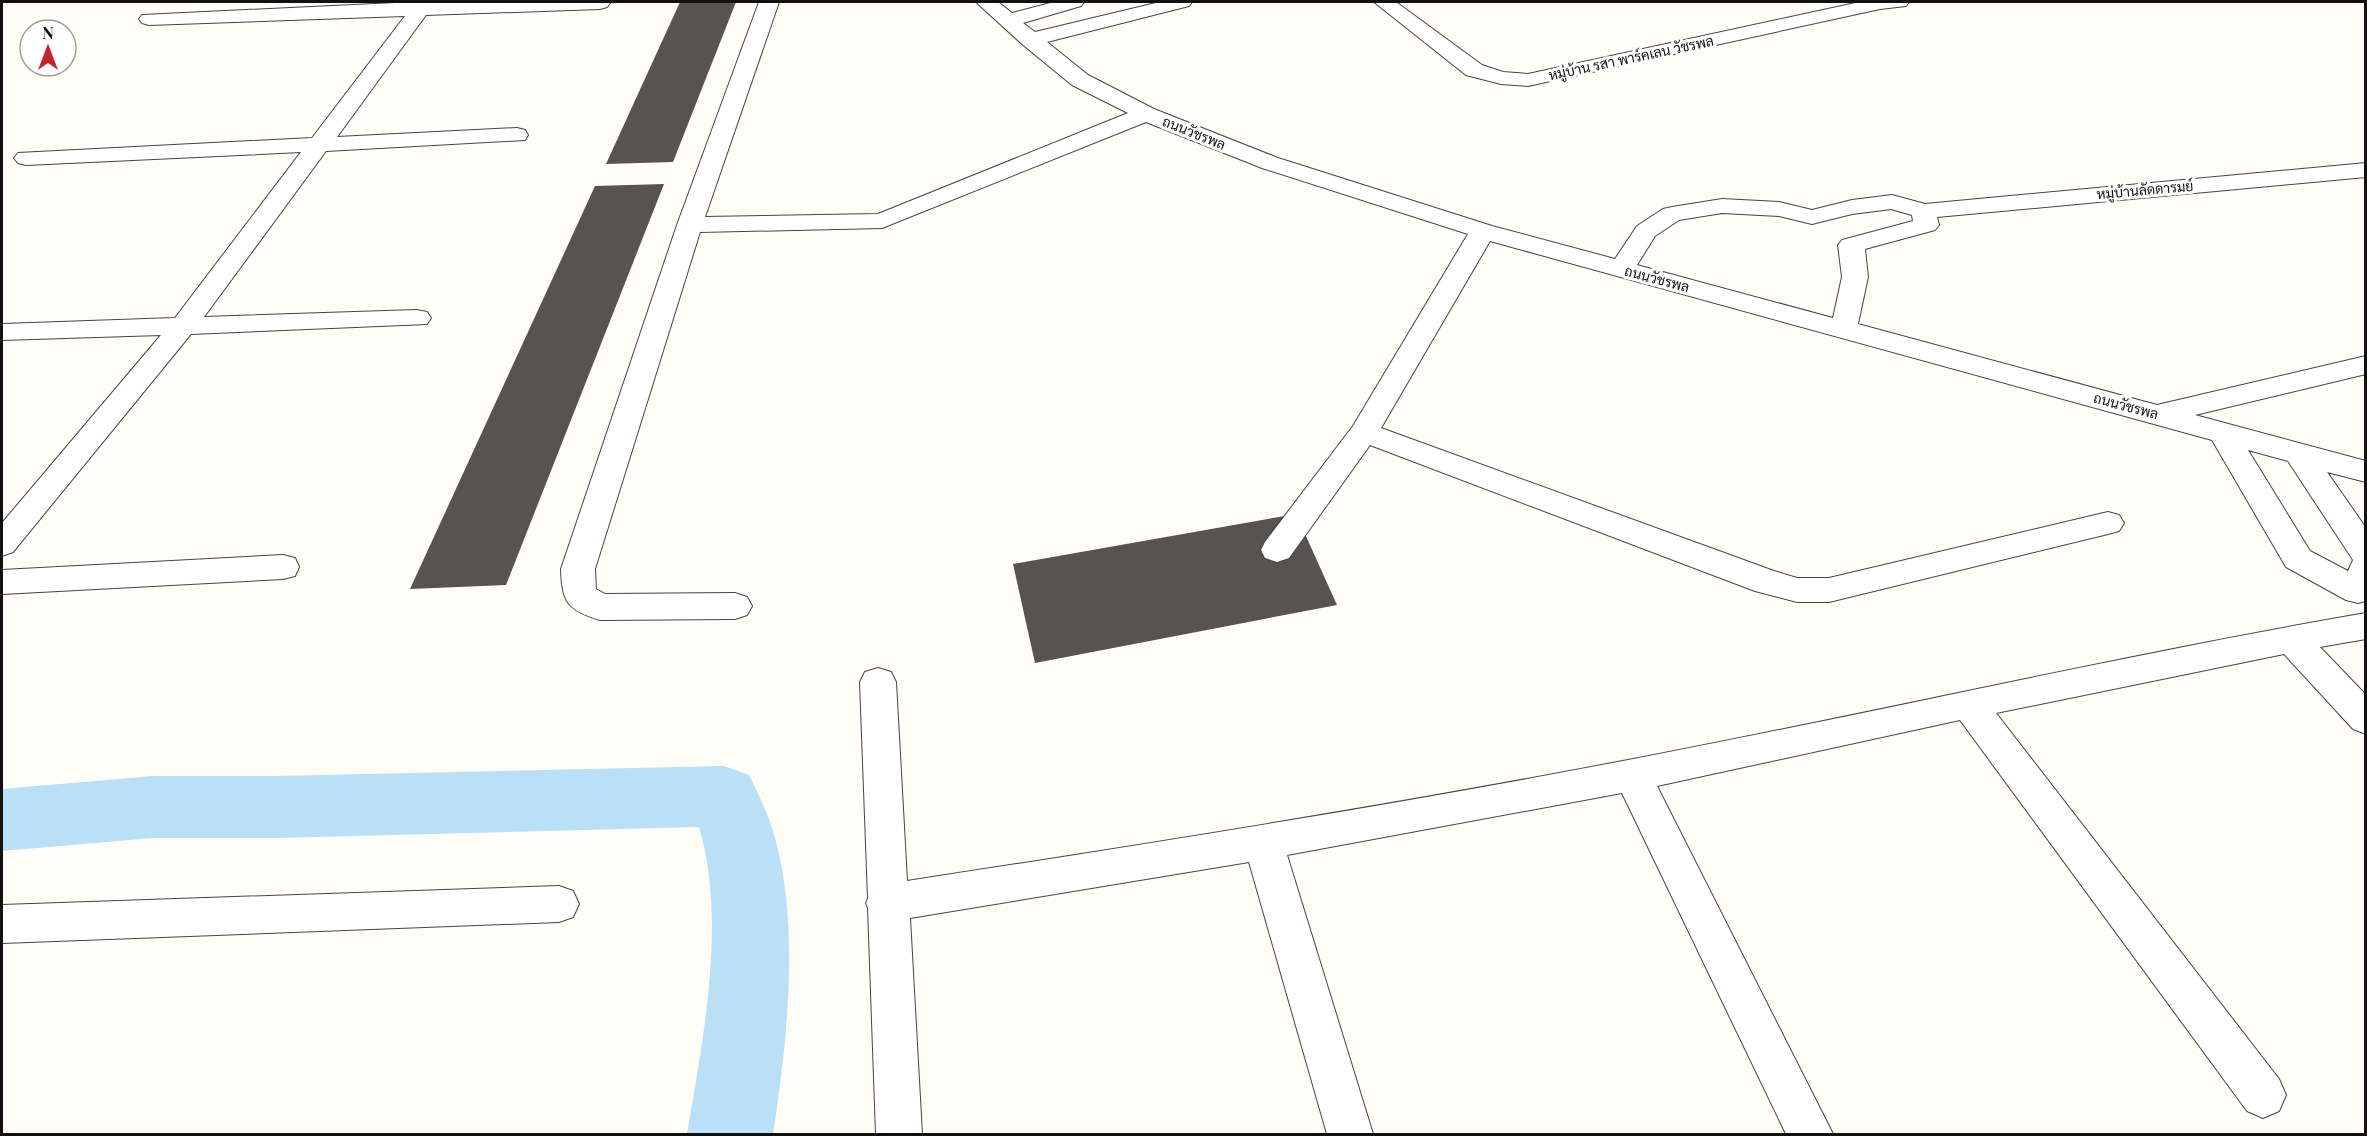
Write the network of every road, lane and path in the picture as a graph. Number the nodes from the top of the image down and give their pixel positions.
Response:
1 (769, 2) edge
2 (986, 2) edge
3 (1074, 2) edge
4 (1182, 2) edge
5 (1384, 2) edge
6 (1899, 2) edge
7 (600, 3) edge
8 (423, 6) edge
9 (149, 19) dead end
10 (1007, 21) junction
11 (1029, 40) junction
12 (1146, 114) junction
13 (517, 135) dead end
14 (321, 145) junction
15 (26, 158) dead end
16 (2366, 170) edge
17 (1924, 211) junction
18 (1812, 217) junction
19 (690, 225) junction
20 (1483, 231) junction
21 (1851, 244) junction
22 (1621, 269) junction
23 (417, 318) dead end
24 (183, 326) junction
25 (1843, 330) junction
26 (2, 332) edge
27 (2366, 364) edge
28 (2158, 415) junction
29 (1364, 432) junction
30 (2223, 433) junction
31 (2299, 454) junction
32 (2366, 472) edge
33 (2108, 523) dead end
34 (2, 544) edge
35 (1278, 550) dead end
36 (2366, 554) edge
37 (283, 567) dead end
38 (2, 582) edge
39 (2364, 596) edge
40 (735, 606) dead end
41 (2291, 639) junction
42 (878, 682) dead end
43 (1968, 703) junction
44 (2366, 719) edge
45 (1632, 775) junction
46 (1264, 844) junction
47 (886, 903) junction
48 (558, 904) dead end
49 (2, 924) edge
50 (2263, 1095) dead end
51 (898, 1134) edge
52 (1350, 1134) edge
53 (1810, 1134) edge

1 - 19 street
2 - 10 street, ถนนวัชรพล
3 - 10 street
4 - 11 street
5 - 6 street, หมู่บ้าน รสา พาร์คเลน วัชรพล
7 - 8 street
8 - 9 street
8 - 14 street
10 - 11 street, ถนนวัชรพล
11 - 12 street, ถนนวัชรพล
12 - 19 street
12 - 20 street, ถนนวัชรพล
13 - 14 street
14 - 15 street
14 - 24 street
16 - 17 street, หมู่บ้านลัดดารมย์
17 - 18 street, หมู่บ้านลัดดารมย์
17 - 21 street
18 - 21 street, หมู่บ้านลัดดารมย์
18 - 22 street, หมู่บ้านลัดดารมย์
19 - 40 street
20 - 22 street, ถนนวัชรพล
20 - 29 street
21 - 25 street
22 - 25 street, ถนนวัชรพล
23 - 24 street
24 - 26 street
24 - 34 street
25 - 28 street, ถนนวัชรพล
27 - 28 street
28 - 30 street, ถนนวัชรพล
29 - 33 street
29 - 35 street
30 - 31 street, ถนนวัชรพล
30 - 39 street
31 - 32 street, ถนนวัชรพล
31 - 36 street
37 - 38 street
39 - 41 street
41 - 43 street
41 - 44 street
42 - 47 street
43 - 45 street
43 - 50 street
45 - 46 street
45 - 53 street
46 - 47 street
46 - 52 street
47 - 51 street
48 - 49 street

